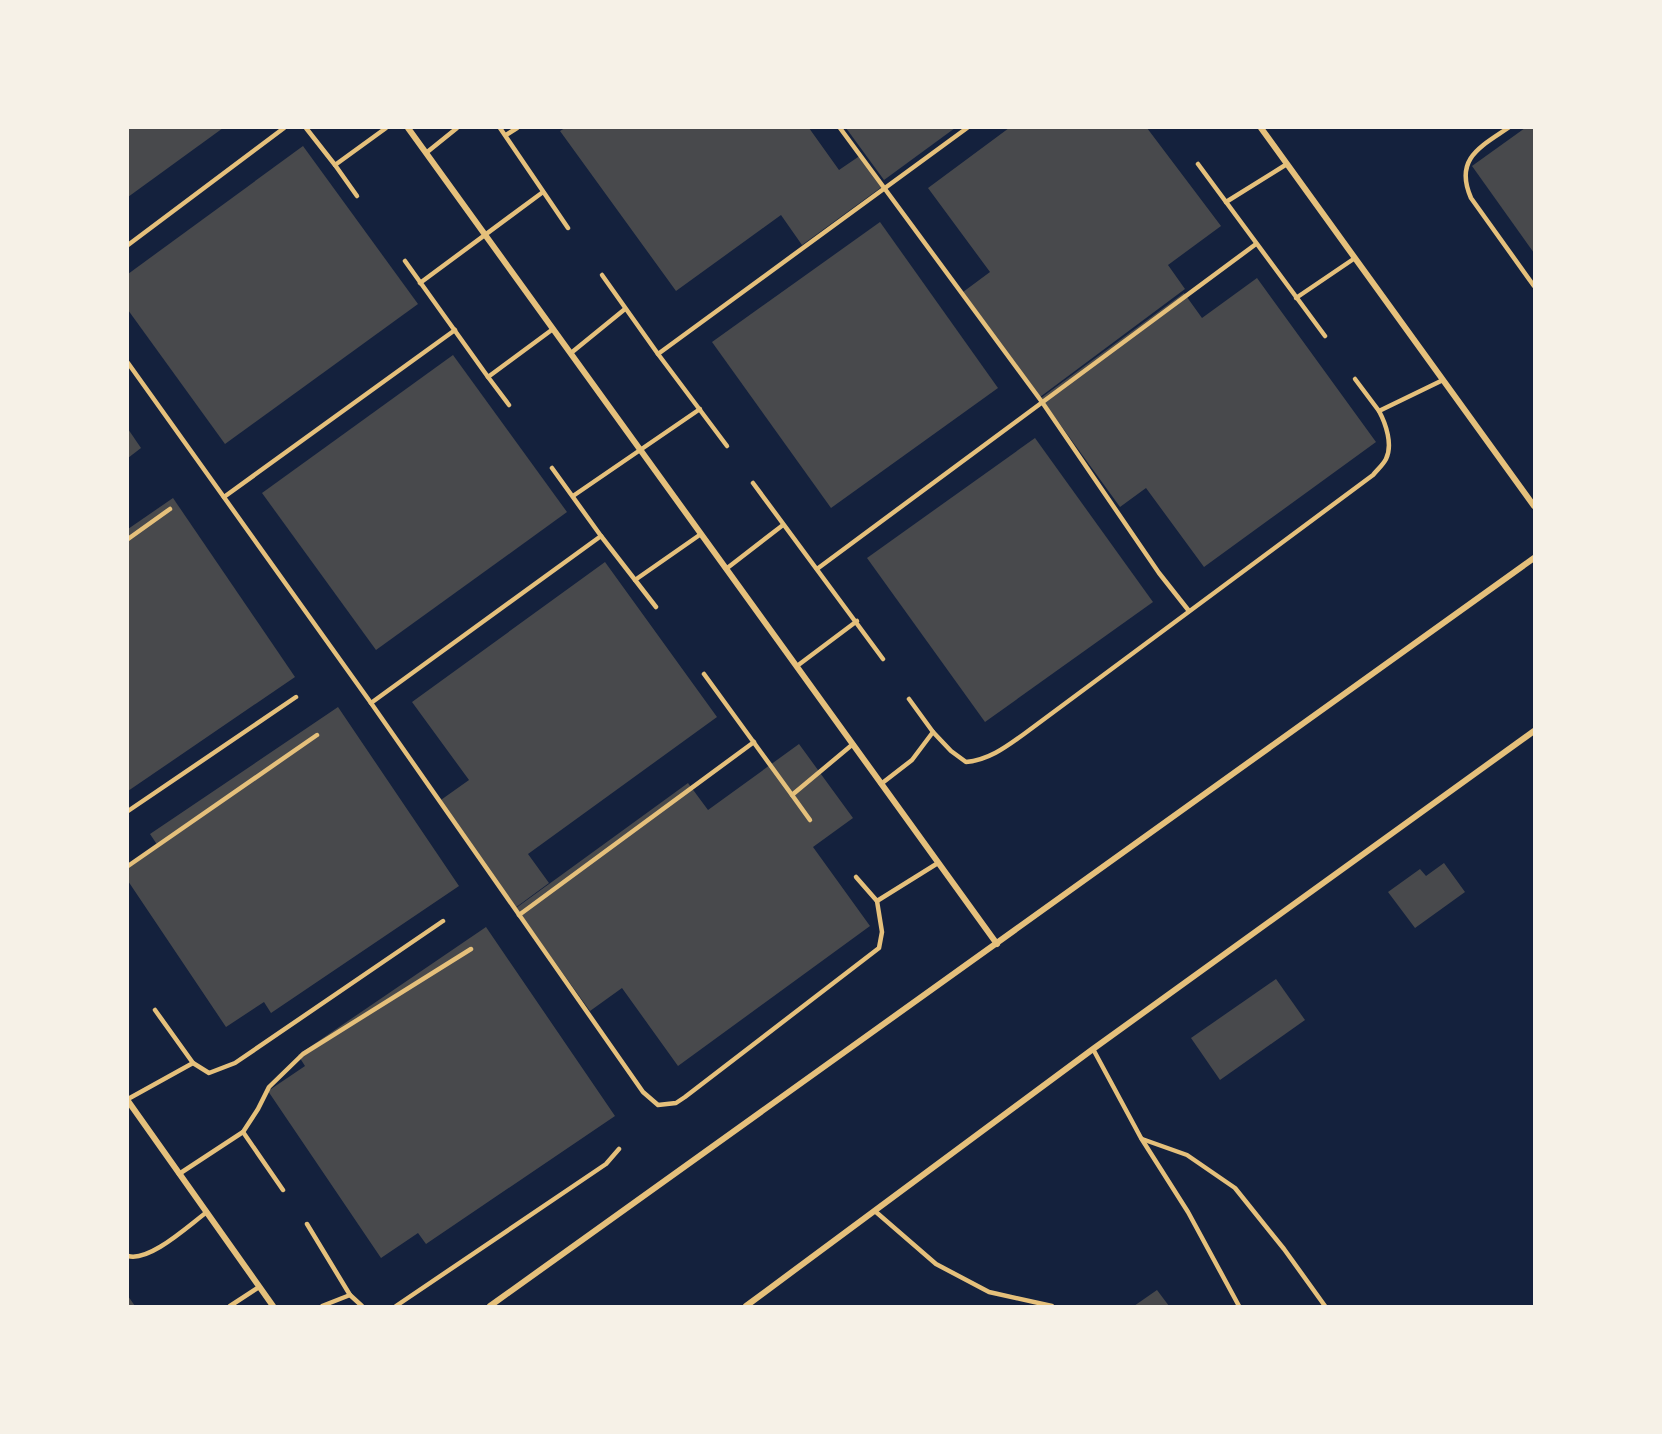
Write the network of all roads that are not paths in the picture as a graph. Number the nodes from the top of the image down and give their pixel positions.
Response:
1 (284, 128) edge
2 (306, 128) edge
3 (386, 128) edge
4 (408, 128) edge
5 (458, 128) edge
6 (500, 128) edge
7 (517, 128) edge
8 (840, 128) edge
9 (967, 128) edge
10 (1261, 128) edge
11 (1508, 128) edge
12 (506, 135) junction
13 (426, 153) junction
14 (1198, 164) dead end
15 (1287, 164) junction
16 (335, 165) junction
17 (883, 187) junction
18 (543, 192) junction
19 (357, 196) dead end
20 (1226, 202) junction
21 (568, 228) dead end
22 (485, 235) junction
23 (1256, 244) junction
24 (128, 245) edge
25 (1355, 258) junction
26 (405, 261) dead end
27 (602, 276) dead end
28 (420, 283) junction
29 (1534, 286) edge
30 (1296, 298) junction
31 (625, 309) junction
32 (553, 329) junction
33 (455, 330) junction
34 (1325, 336) dead end
35 (571, 353) junction
36 (658, 354) junction
37 (128, 363) edge
38 (488, 377) junction
39 (1355, 379) dead end
40 (1443, 380) junction
41 (1041, 402) junction
42 (508, 405) dead end
43 (699, 410) junction
44 (1379, 411) junction
45 (727, 446) dead end
46 (641, 451) junction
47 (552, 468) dead end
48 (753, 483) dead end
49 (573, 496) junction
50 (224, 497) junction
51 (1534, 506) edge
52 (170, 509) dead end
53 (783, 525) junction
54 (701, 534) junction
55 (601, 536) junction
56 (128, 539) edge
57 (1534, 558) edge
58 (726, 568) junction
59 (817, 569) junction
60 (635, 580) junction
61 (656, 607) dead end
62 (1189, 611) junction
63 (857, 621) junction
64 (883, 659) dead end
65 (796, 666) junction
66 (704, 674) dead end
67 (296, 697) dead end
68 (909, 699) dead end
69 (371, 703) junction
70 (1534, 731) edge
71 (933, 732) junction
72 (317, 735) dead end
73 (754, 742) junction
74 (853, 744) junction
75 (881, 784) junction
76 (792, 795) junction
77 (128, 811) edge
78 (810, 820) dead end
79 (938, 862) junction
80 (128, 866) edge
81 (856, 877) dead end
82 (877, 901) junction
83 (519, 915) junction
84 (443, 921) dead end
85 (997, 944) junction
86 (471, 949) dead end
87 (155, 1010) dead end
88 (1094, 1049) junction
89 (194, 1062) junction
90 (128, 1100) edge
91 (243, 1132) junction
92 (1141, 1138) junction
93 (619, 1149) dead end
94 (179, 1174) junction
95 (283, 1190) dead end
96 (207, 1212) junction
97 (876, 1212) junction
98 (307, 1224) dead end
99 (128, 1256) edge
100 (260, 1287) junction
101 (350, 1295) junction
102 (230, 1306) edge
103 (273, 1306) edge
104 (322, 1306) edge
105 (362, 1306) edge
106 (396, 1306) edge
107 (490, 1306) edge
108 (746, 1306) edge
109 (1052, 1306) edge
110 (1239, 1306) edge
111 (1325, 1306) edge

1 - 24 lane
2 - 16 lane
3 - 16 lane
4 - 13 street
5 - 13 lane
6 - 12 lane
7 - 12 lane
8 - 17 lane
9 - 17 lane
10 - 15 street
11 - 29 lane
12 - 18 lane
13 - 22 street
14 - 20 lane
15 - 20 lane
15 - 25 street
16 - 19 lane
17 - 36 lane
17 - 41 lane
18 - 21 lane
18 - 22 lane
20 - 23 lane
22 - 28 lane
22 - 32 street
23 - 30 lane
23 - 41 lane
25 - 30 lane
25 - 40 street
26 - 28 lane
27 - 31 lane
28 - 33 lane
30 - 34 lane
31 - 35 lane
31 - 36 lane
32 - 35 street
32 - 38 lane
33 - 38 lane
33 - 50 lane
35 - 46 street
36 - 43 lane
37 - 50 lane
38 - 42 lane
39 - 44 lane
40 - 44 lane
40 - 51 street
41 - 59 lane
41 - 62 lane
43 - 45 lane
43 - 46 lane
44 - 62 lane
46 - 49 lane
46 - 54 street
47 - 49 lane
48 - 53 lane
49 - 55 lane
50 - 69 lane
52 - 56 lane
53 - 58 lane
53 - 59 lane
54 - 58 street
54 - 60 lane
55 - 60 lane
55 - 69 lane
57 - 85 street
58 - 65 street
59 - 63 lane
60 - 61 lane
62 - 71 lane
63 - 64 lane
63 - 65 lane
65 - 74 street
66 - 73 lane
67 - 77 lane
68 - 71 lane
69 - 83 lane
70 - 88 street
71 - 75 lane
72 - 80 lane
73 - 76 lane
73 - 83 lane
74 - 75 street
74 - 76 lane
75 - 79 street
76 - 78 lane
79 - 82 lane
79 - 85 street
81 - 82 lane
82 - 83 lane
84 - 89 lane
85 - 107 street
86 - 91 lane
87 - 89 lane
88 - 92 lane
88 - 97 street
89 - 90 lane
90 - 94 street
91 - 94 lane
91 - 95 lane
92 - 110 lane
92 - 111 lane
93 - 106 lane
94 - 96 street
96 - 99 lane
96 - 100 street
97 - 108 street
97 - 109 lane
98 - 101 lane
100 - 102 lane
100 - 103 street
101 - 104 lane
101 - 105 lane

